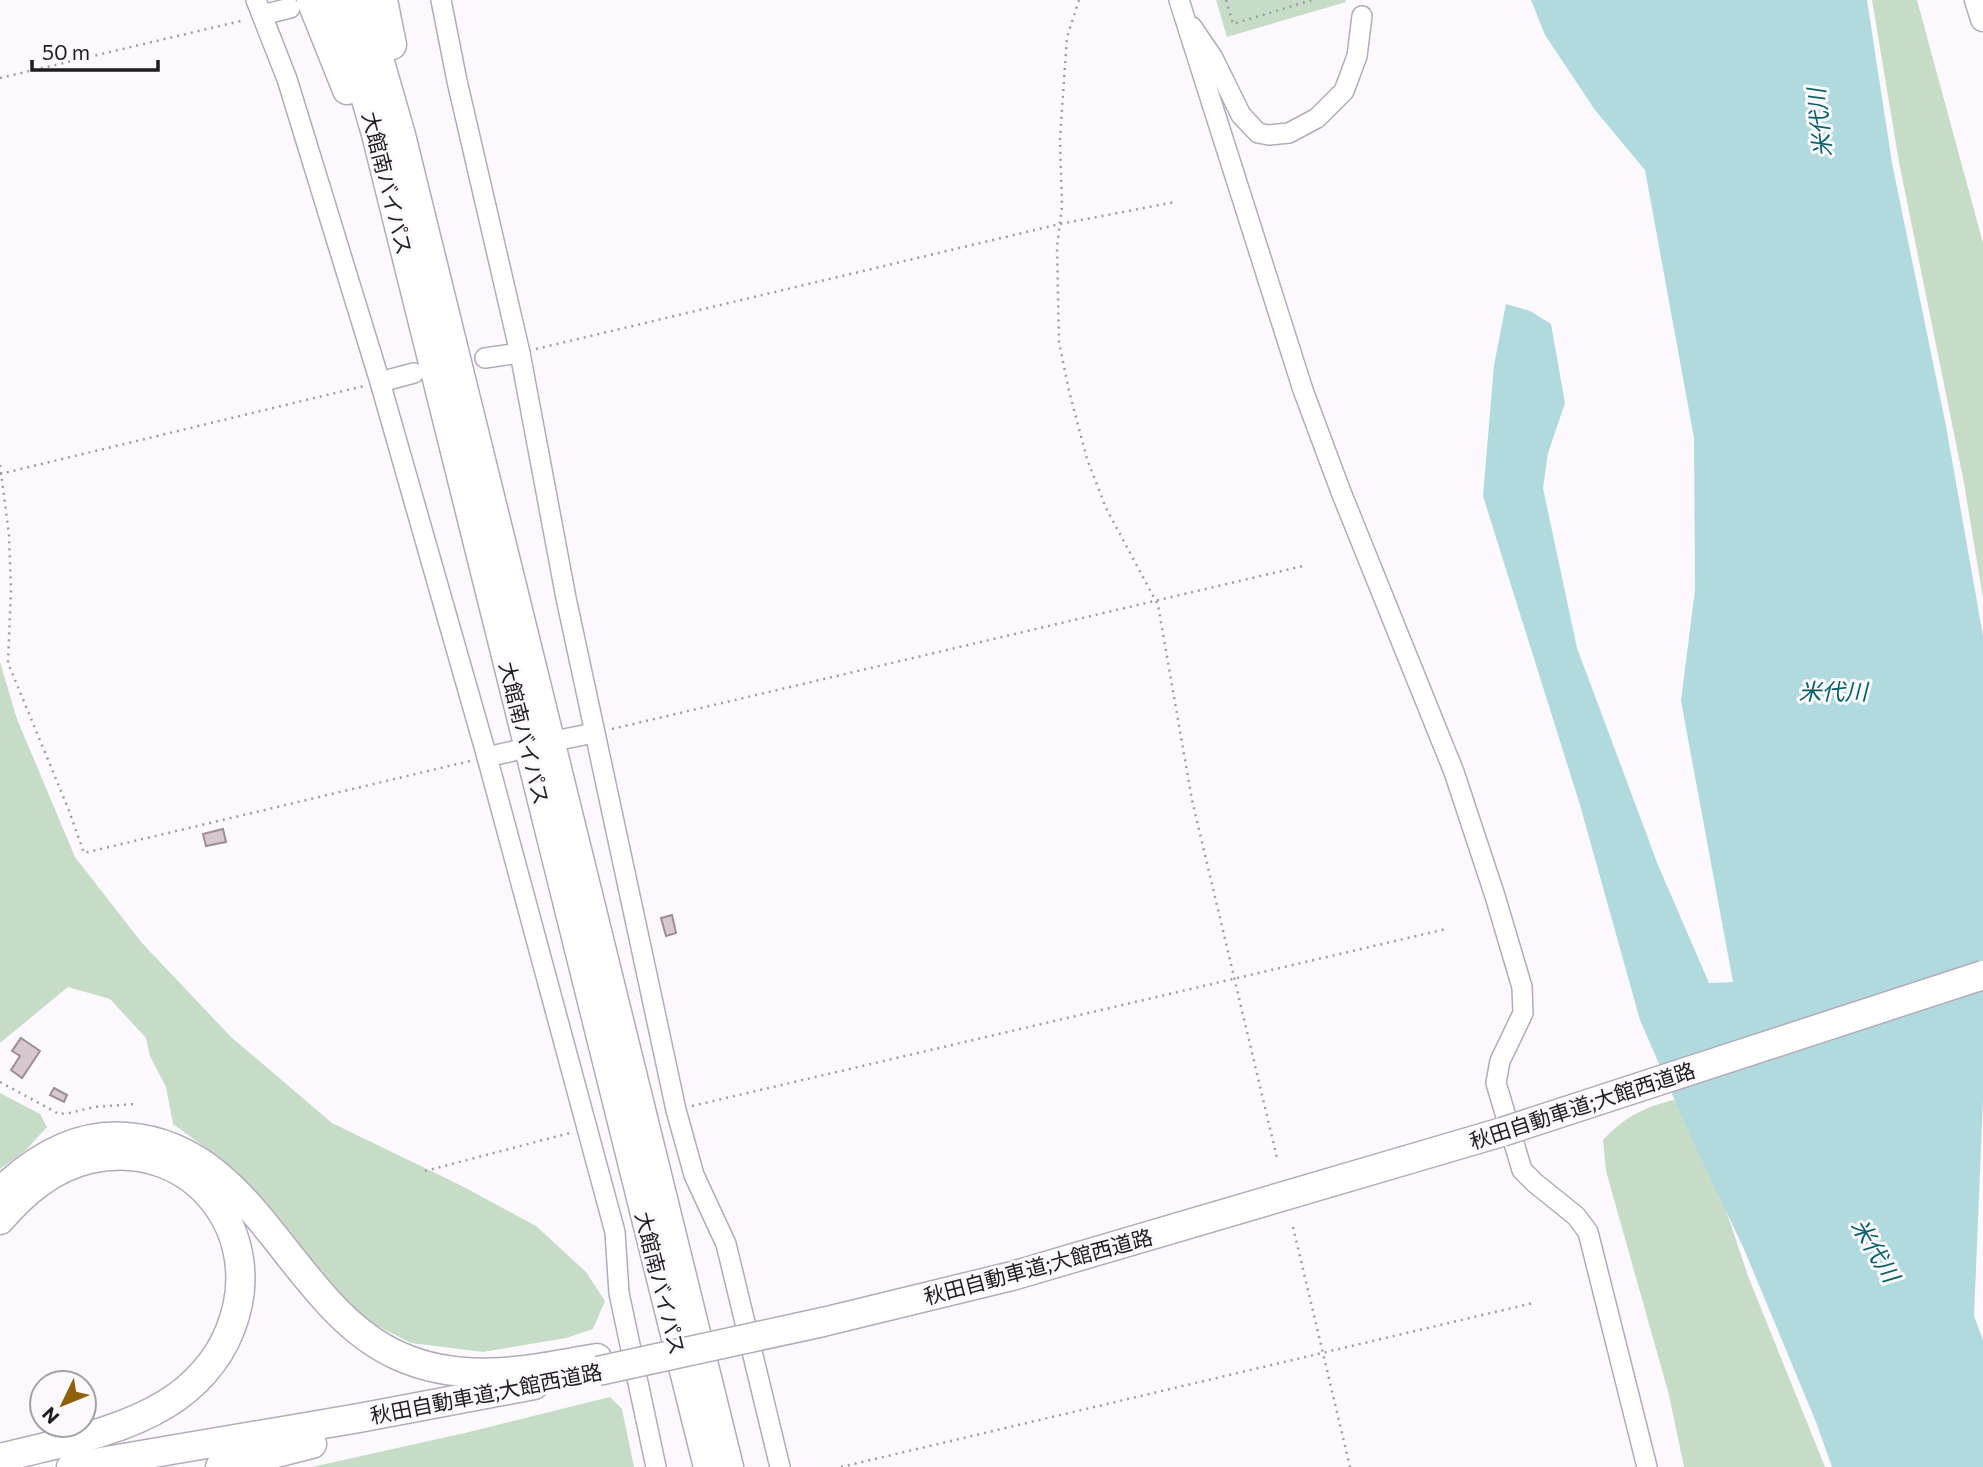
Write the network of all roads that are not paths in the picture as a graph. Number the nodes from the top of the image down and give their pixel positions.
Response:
1 (337, 0) edge
2 (362, 0) edge
3 (383, 0) edge
4 (441, 0) edge
5 (1977, 0) edge
6 (301, 4) edge
7 (1180, 6) edge
8 (259, 8) edge
9 (1362, 16) dead end
10 (1983, 19) edge
11 (435, 319) junction
12 (520, 353) junction
13 (485, 358) dead end
14 (414, 373) dead end
15 (380, 382) junction
16 (594, 733) junction
17 (564, 739) dead end
18 (513, 751) dead end
19 (487, 757) junction
20 (1983, 975) edge
21 (0, 1192) edge
22 (0, 1220) edge
23 (671, 1227) junction
24 (598, 1365) junction
25 (531, 1386) junction
26 (0, 1458) edge
27 (71, 1467) edge
28 (220, 1467) edge
29 (656, 1467) edge
30 (705, 1467) edge
31 (729, 1467) edge
32 (744, 1467) edge
33 (780, 1467) edge
34 (1647, 1467) edge

1 - 11 highway, 大館南バイパス
2 - 11 highway, 大館南バイパス
3 - 11 highway
4 - 12 street
5 - 10 main road
6 - 8 street
6 - 11 highway
7 - 9 street
7 - 34 street
8 - 15 street
11 - 23 highway, 大館南バイパス
11 - 30 highway, 大館南バイパス
12 - 13 street
12 - 16 street
14 - 15 street
15 - 19 street
16 - 17 street
16 - 33 street
18 - 19 street
19 - 29 street
20 - 24 highway, 秋田自動車道;大館西道路, bridge
21 - 24 highway
22 - 26 highway
23 - 31 highway, 大館南バイパス
23 - 32 highway
24 - 25 highway, 秋田自動車道;大館西道路
25 - 27 highway, 秋田自動車道;大館西道路
25 - 28 highway

